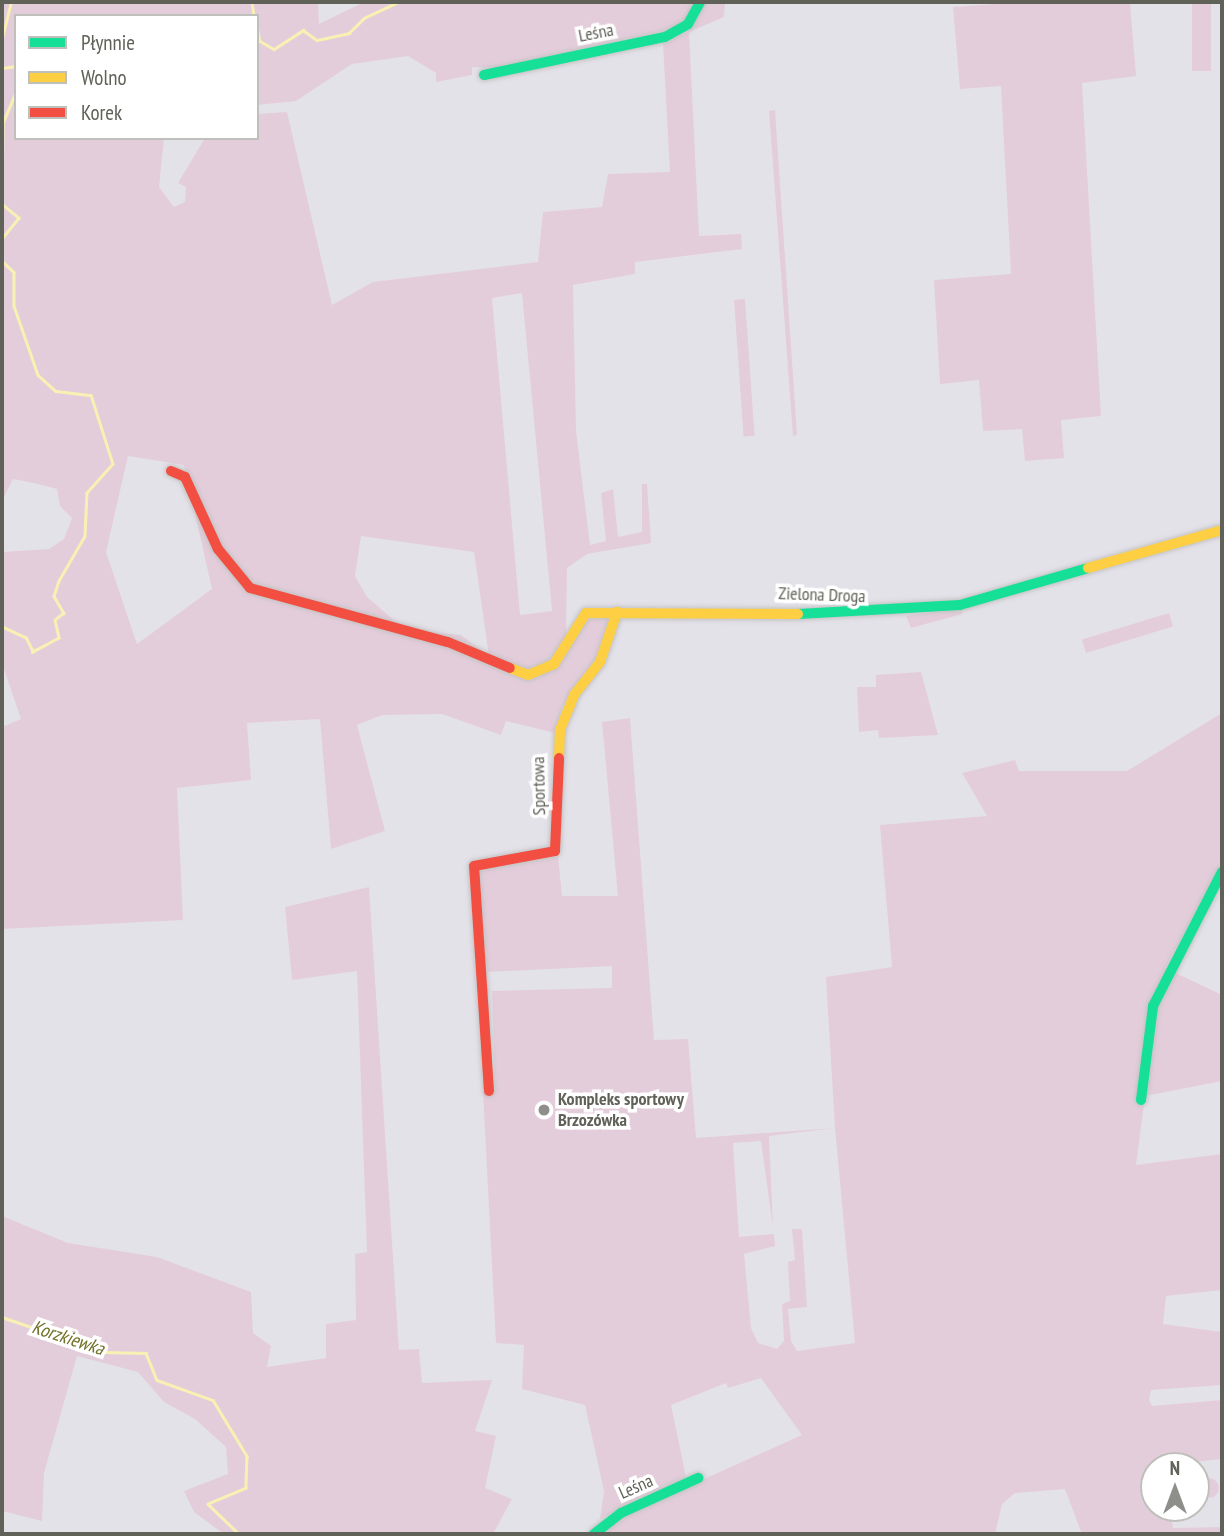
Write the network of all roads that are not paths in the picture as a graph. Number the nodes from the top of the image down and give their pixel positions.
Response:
1 (700, 2) edge
2 (484, 75) dead end
3 (171, 471) dead end
4 (1222, 530) edge
5 (617, 612) junction
6 (1222, 872) edge
7 (489, 1091) dead end
8 (1141, 1100) dead end
9 (698, 1478) dead end
10 (594, 1534) edge

1 - 2 street, Leśna
3 - 5 street, Zielona Droga
4 - 5 street, Zielona Droga
5 - 7 street, Sportowa
6 - 8 street
9 - 10 street, Leśna

